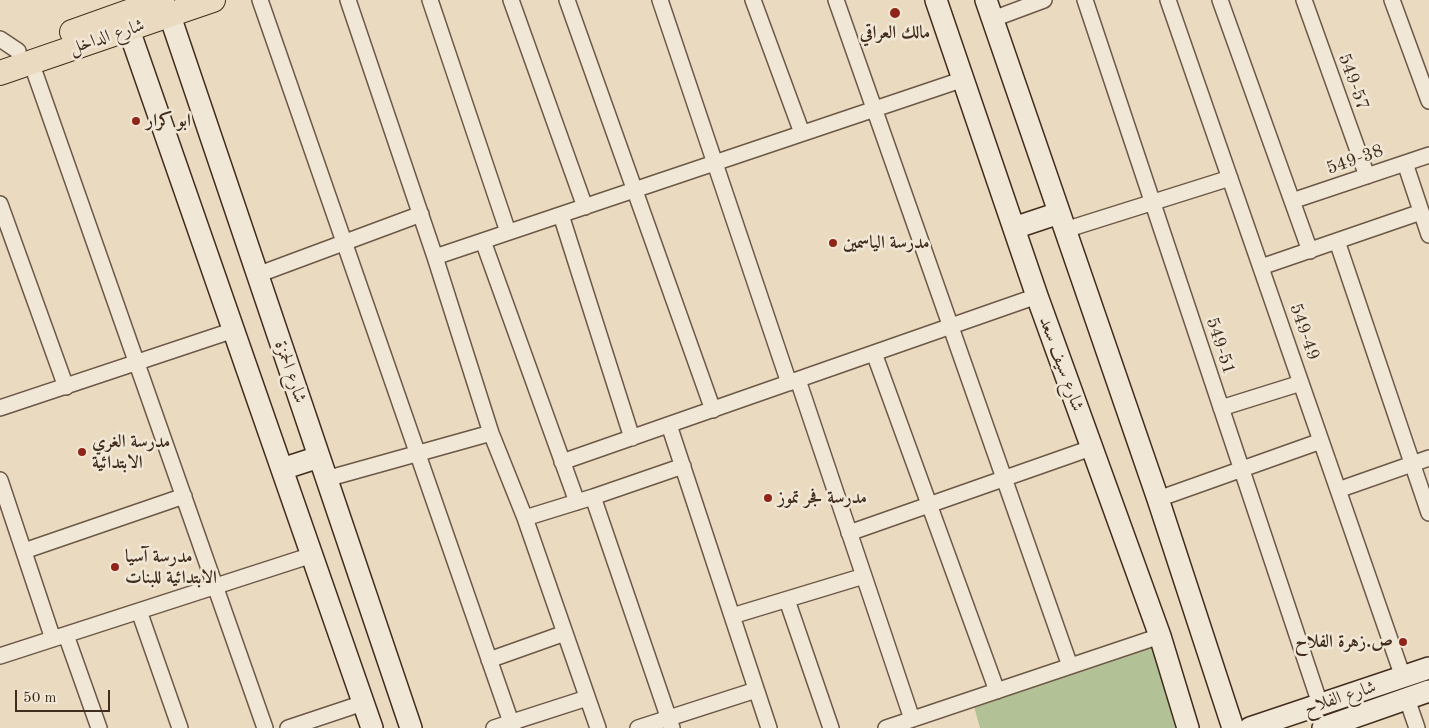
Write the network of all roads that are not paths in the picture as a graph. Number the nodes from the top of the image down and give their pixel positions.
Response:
1 (213, 0) edge
2 (260, 0) edge
3 (348, 0) edge
4 (430, 0) edge
5 (511, 0) edge
6 (567, 0) edge
7 (660, 0) edge
8 (753, 0) edge
9 (836, 0) edge
10 (936, 0) edge
11 (1044, 0) edge
12 (1084, 0) edge
13 (1220, 0) edge
14 (1304, 0) edge
15 (1392, 0) edge
16 (1173, 1) edge
17 (166, 8) edge
18 (990, 10) edge
19 (125, 14) edge
20 (12, 52) edge
21 (0, 73) edge
22 (964, 79) junction
23 (1429, 101) edge
24 (875, 109) junction
25 (802, 133) junction
26 (1429, 155) edge
27 (714, 163) junction
28 (1405, 163) junction
29 (1368, 176) junction
30 (1230, 178) junction
31 (634, 190) junction
32 (1292, 201) junction
33 (1152, 203) junction
34 (0, 204) edge
35 (585, 207) junction
36 (1421, 212) junction
37 (421, 214) junction
38 (561, 215) junction
39 (1062, 222) junction
40 (1014, 228) junction
41 (508, 232) junction
42 (1429, 234) edge
43 (483, 241) junction
44 (1337, 241) junction
45 (345, 242) junction
46 (1310, 251) junction
47 (436, 257) junction
48 (1261, 268) junction
49 (257, 275) junction
50 (1036, 296) junction
51 (951, 326) junction
52 (234, 330) junction
53 (874, 353) junction
54 (137, 363) junction
55 (794, 381) junction
56 (1301, 383) junction
57 (66, 386) junction
58 (0, 408) edge
59 (1221, 408) junction
60 (713, 410) junction
61 (669, 425) junction
62 (491, 434) junction
63 (632, 438) junction
64 (1321, 441) junction
65 (1091, 448) junction
66 (418, 455) junction
67 (319, 457) junction
68 (1429, 458) edge
69 (562, 462) junction
70 (1412, 464) junction
71 (683, 466) junction
72 (1241, 468) junction
73 (282, 469) junction
74 (326, 479) junction
75 (1005, 479) junction
76 (0, 480) edge
77 (1338, 490) junction
78 (184, 496) junction
79 (593, 497) junction
80 (1158, 499) junction
81 (577, 502) junction
82 (930, 504) junction
83 (1429, 513) edge
84 (526, 518) junction
85 (849, 532) junction
86 (24, 551) junction
87 (312, 555) junction
88 (864, 576) junction
89 (215, 586) junction
90 (787, 600) junction
91 (138, 611) junction
92 (732, 616) junction
93 (565, 633) junction
94 (1160, 636) junction
95 (60, 637) junction
96 (0, 656) edge
97 (489, 660) junction
98 (1070, 666) junction
99 (1429, 668) edge
100 (1403, 677) junction
101 (756, 690) junction
102 (998, 691) junction
103 (1429, 691) edge
104 (587, 698) junction
105 (1407, 699) junction
106 (363, 703) junction
107 (1320, 704) junction
108 (912, 719) junction
109 (670, 723) edge
110 (512, 725) edge
111 (1331, 727) edge
112 (99, 728) edge
113 (180, 728) edge
114 (265, 728) edge
115 (288, 728) edge
116 (372, 728) edge
117 (411, 728) edge
118 (494, 728) edge
119 (598, 728) edge
120 (638, 728) edge
121 (769, 728) edge
122 (831, 728) edge
123 (886, 728) edge
124 (1188, 728) edge
125 (1233, 728) edge
126 (1250, 728) edge
127 (1417, 728) edge

1 - 17 main road, شارع الداخل
2 - 45 street
3 - 37 street
4 - 41 street
5 - 35 street
6 - 31 street
7 - 27 street
8 - 25 street
9 - 24 street
10 - 22 street, شارع سيف سعد
11 - 18 street
12 - 33 street, 549-51
13 - 32 street
14 - 29 street, 549-57
15 - 23 street
16 - 30 street, 549-49
17 - 19 main road, شارع الداخل
17 - 49 street, شارع الحمزة
18 - 39 street
19 - 20 main road, شارع الداخل
19 - 52 street
20 - 21 main road, شارع الداخل
20 - 54 street
22 - 24 street
22 - 40 street, شارع سيف سعد
24 - 25 street
24 - 51 street
25 - 27 street
26 - 28 street, 549-38
27 - 31 street
27 - 55 street
28 - 29 street, 549-38
28 - 36 street
29 - 32 street, 549-38
30 - 33 street
30 - 48 street, 549-49
31 - 35 street
31 - 60 street
32 - 46 street
33 - 39 street
33 - 59 street, 549-51
34 - 57 street
35 - 38 street
36 - 42 street
36 - 44 street
37 - 45 street
37 - 47 street
38 - 41 street
38 - 63 street
39 - 40 street
39 - 80 street
40 - 50 street, شارع سيف سعد
41 - 43 street
43 - 47 street
43 - 69 street
44 - 46 street
44 - 70 street
45 - 49 street
45 - 66 street
46 - 48 street
47 - 62 street
48 - 56 street, 549-49
49 - 67 street, شارع الحمزة
50 - 51 street
50 - 65 street, شارع سيف سعد
51 - 53 street
51 - 75 street
52 - 54 street
52 - 73 street
53 - 55 street
53 - 82 street
54 - 57 street
54 - 78 street
55 - 60 street
55 - 85 street
56 - 59 street
56 - 64 street, 549-49
57 - 58 street
59 - 72 street, 549-51
60 - 61 street
61 - 63 street
61 - 71 street
62 - 66 street
62 - 84 street
63 - 69 street
64 - 72 street
64 - 77 street, 549-49
65 - 75 street
65 - 94 street, شارع سيف سعد
66 - 74 street
66 - 97 street
67 - 73 street
67 - 74 street, شارع الحمزة
68 - 70 street
69 - 81 street
70 - 77 street
70 - 83 street
71 - 79 street
71 - 92 street
72 - 80 street
72 - 107 street, 549-51
73 - 87 street
74 - 117 street, شارع الحمزة
75 - 82 street
75 - 98 street
76 - 86 street
77 - 100 street, 549-49
78 - 86 street
78 - 89 street
79 - 81 street
79 - 109 street
80 - 125 street
81 - 84 street
82 - 85 street
82 - 102 street
84 - 93 street
85 - 88 street
86 - 95 street
87 - 89 street
87 - 106 street
88 - 90 street
88 - 108 street
89 - 91 street
89 - 114 street
90 - 92 street
90 - 122 street
91 - 95 street
91 - 113 street
92 - 101 street
93 - 97 street
93 - 104 street
94 - 98 street
94 - 124 street, شارع سيف سعد
95 - 96 street
95 - 112 street
97 - 110 street
98 - 102 street
99 - 100 street, شارع الفلاح
100 - 107 street, شارع الفلاح
101 - 109 street
101 - 121 street
102 - 108 street
103 - 105 street, شارع الفلاح
104 - 110 street
104 - 119 street
105 - 111 street, شارع الفلاح
105 - 127 street
106 - 115 street
106 - 116 street
107 - 126 street, شارع الفلاح
108 - 123 street
109 - 120 street
110 - 118 street

